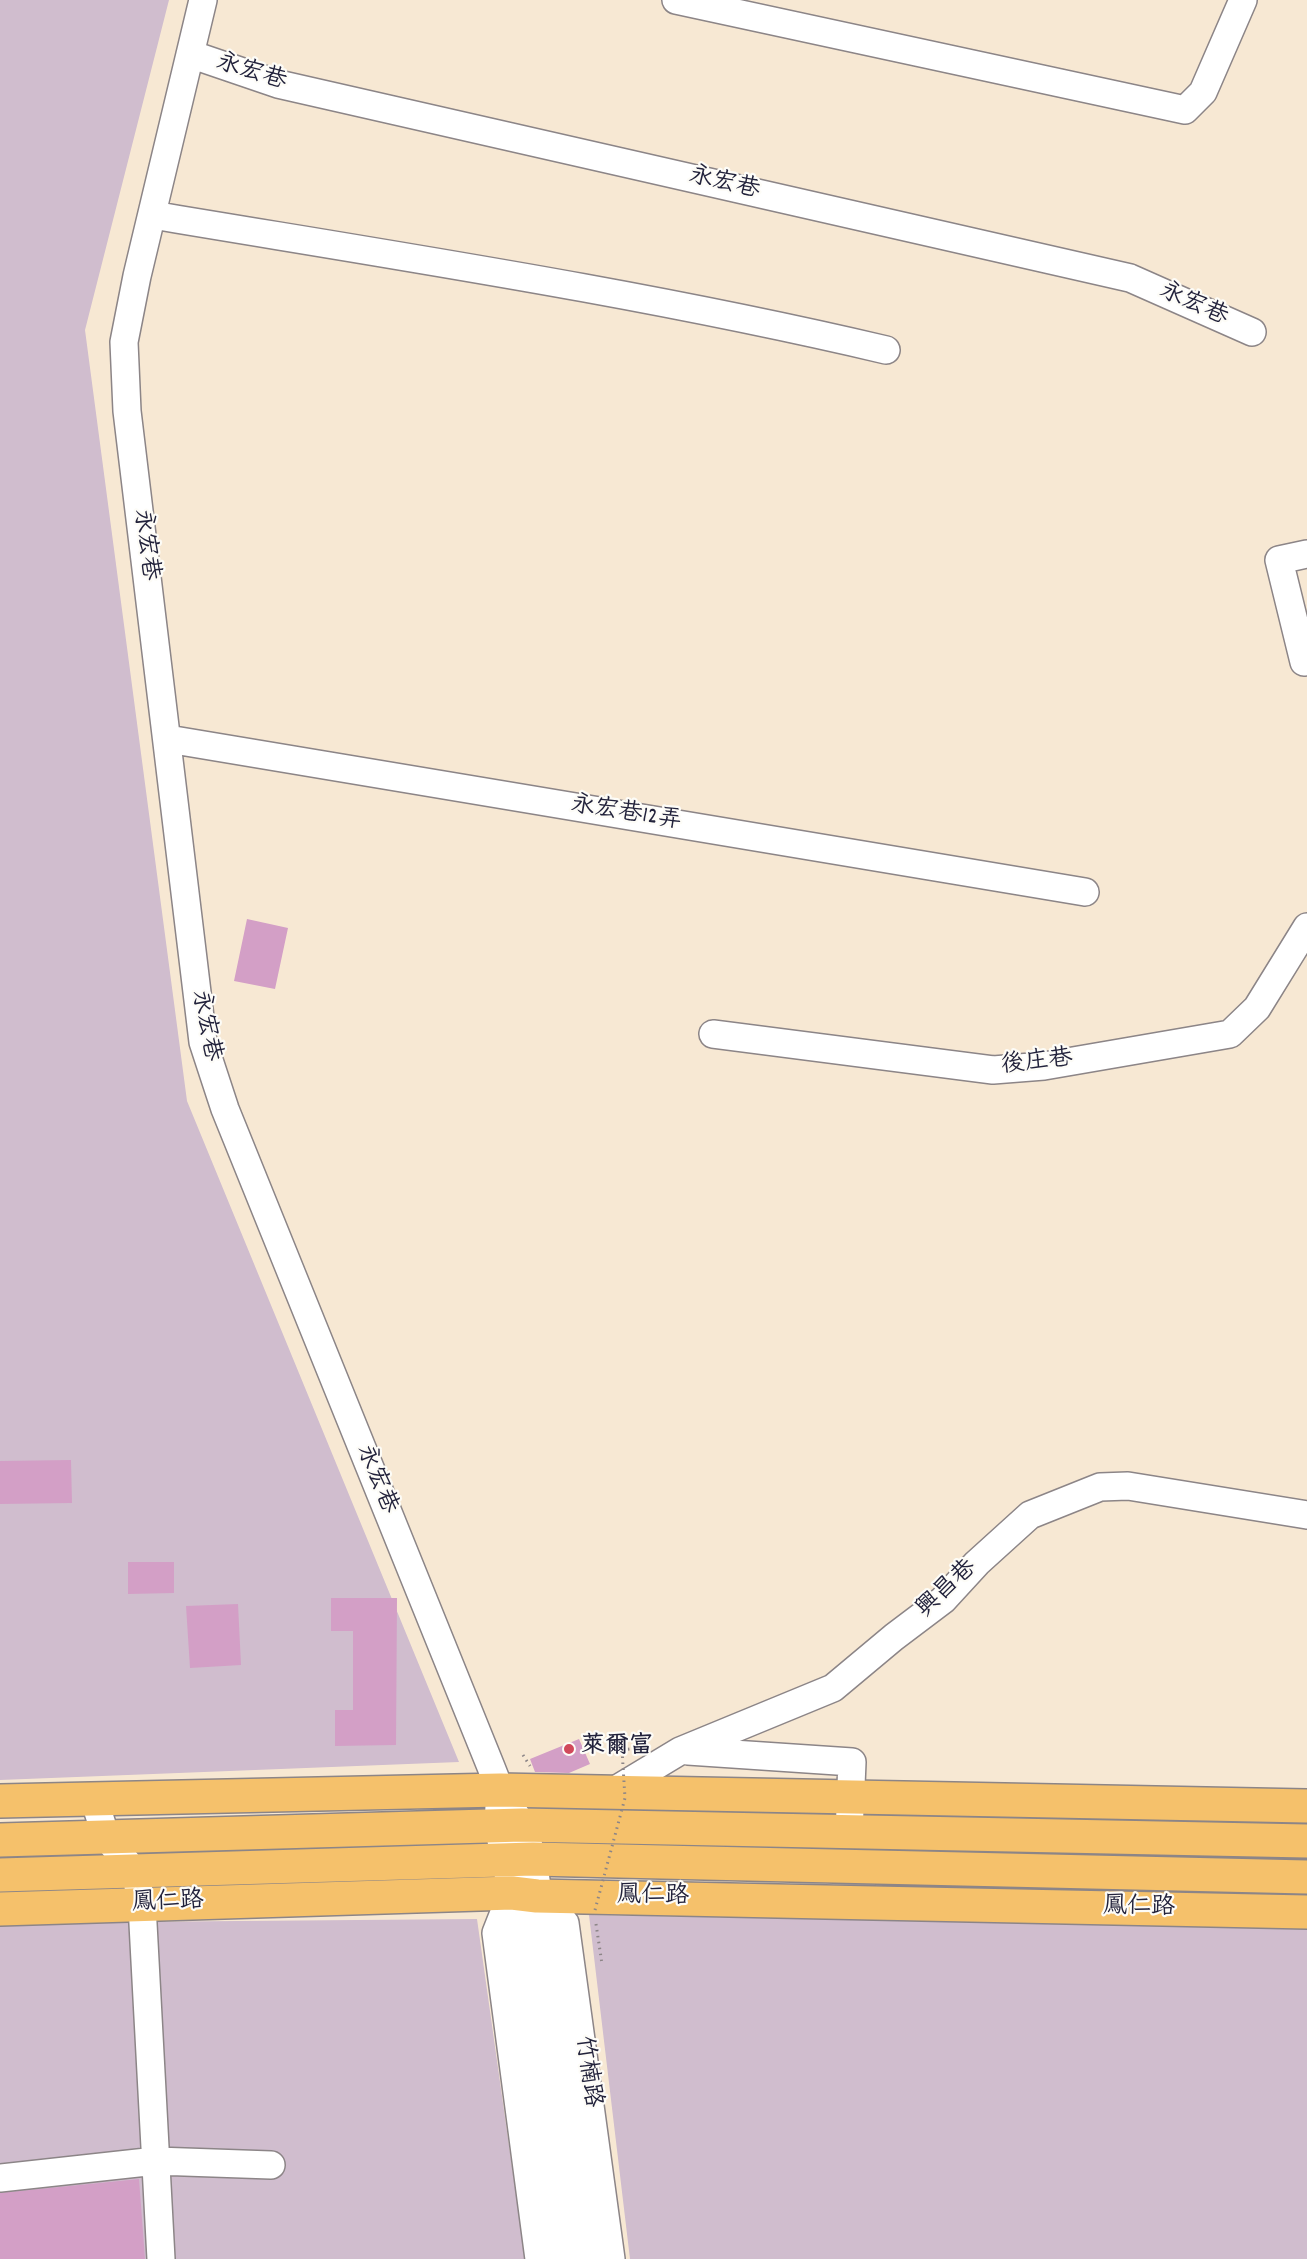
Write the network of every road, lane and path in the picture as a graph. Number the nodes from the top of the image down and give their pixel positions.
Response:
1 (203, 0) edge
2 (676, 0) edge
3 (1243, 0) edge
4 (190, 54) junction
5 (152, 215) junction
6 (1251, 332) dead end
7 (886, 350) dead end
8 (1307, 555) edge
9 (1307, 661) edge
10 (168, 739) junction
11 (1085, 892) dead end
12 (1307, 929) edge
13 (713, 1034) dead end
14 (1307, 1515) edge
15 (621, 1750) dead end
16 (680, 1750) junction
17 (500, 1790) junction
18 (612, 1792) junction
19 (851, 1797) junction
20 (94, 1799) junction
21 (0, 1801) edge
22 (1307, 1806) edge
23 (510, 1826) junction
24 (849, 1833) junction
25 (106, 1837) junction
26 (0, 1840) edge
27 (1307, 1841) edge
28 (518, 1860) junction
29 (135, 1872) junction
30 (0, 1875) edge
31 (1307, 1877) edge
32 (525, 1895) junction
33 (142, 1905) junction
34 (0, 1909) edge
35 (1307, 1912) edge
36 (602, 1964) dead end
37 (156, 2161) junction
38 (271, 2165) dead end
39 (0, 2178) edge
40 (161, 2259) edge
41 (539, 2259) edge
42 (563, 2259) edge
43 (590, 2259) edge
44 (611, 2259) edge

1 - 4 street, 永宏巷
2 - 3 street
4 - 5 street, 永宏巷
4 - 6 street, 永宏巷
5 - 7 street
5 - 10 street, 永宏巷
8 - 9 street
10 - 11 street, 永宏巷12弄
10 - 17 street, 永宏巷
12 - 13 street, 後庄巷
14 - 16 street, 興昌巷
15 - 36 path, bridge
16 - 18 street, 興昌巷
16 - 19 street
17 - 18 main road
17 - 20 main road
17 - 23 street, 竹楠路
18 - 19 main road
19 - 22 main road
19 - 24 street
20 - 21 main road
20 - 25 street
23 - 24 main road
23 - 25 main road
23 - 28 street, 竹楠路
24 - 27 main road
25 - 26 main road
25 - 29 street
28 - 29 main road, 鳳仁路
28 - 31 main road, 鳳仁路
28 - 32 street, 竹楠路
29 - 30 main road, 鳳仁路
29 - 33 street
32 - 33 main road, 鳳仁路
32 - 35 main road, 鳳仁路
32 - 41 street
32 - 42 street, 竹楠路
32 - 43 street, 竹楠路
32 - 44 street, 竹楠路
33 - 34 main road, 鳳仁路
33 - 37 street
37 - 38 street
37 - 39 street
37 - 40 street

